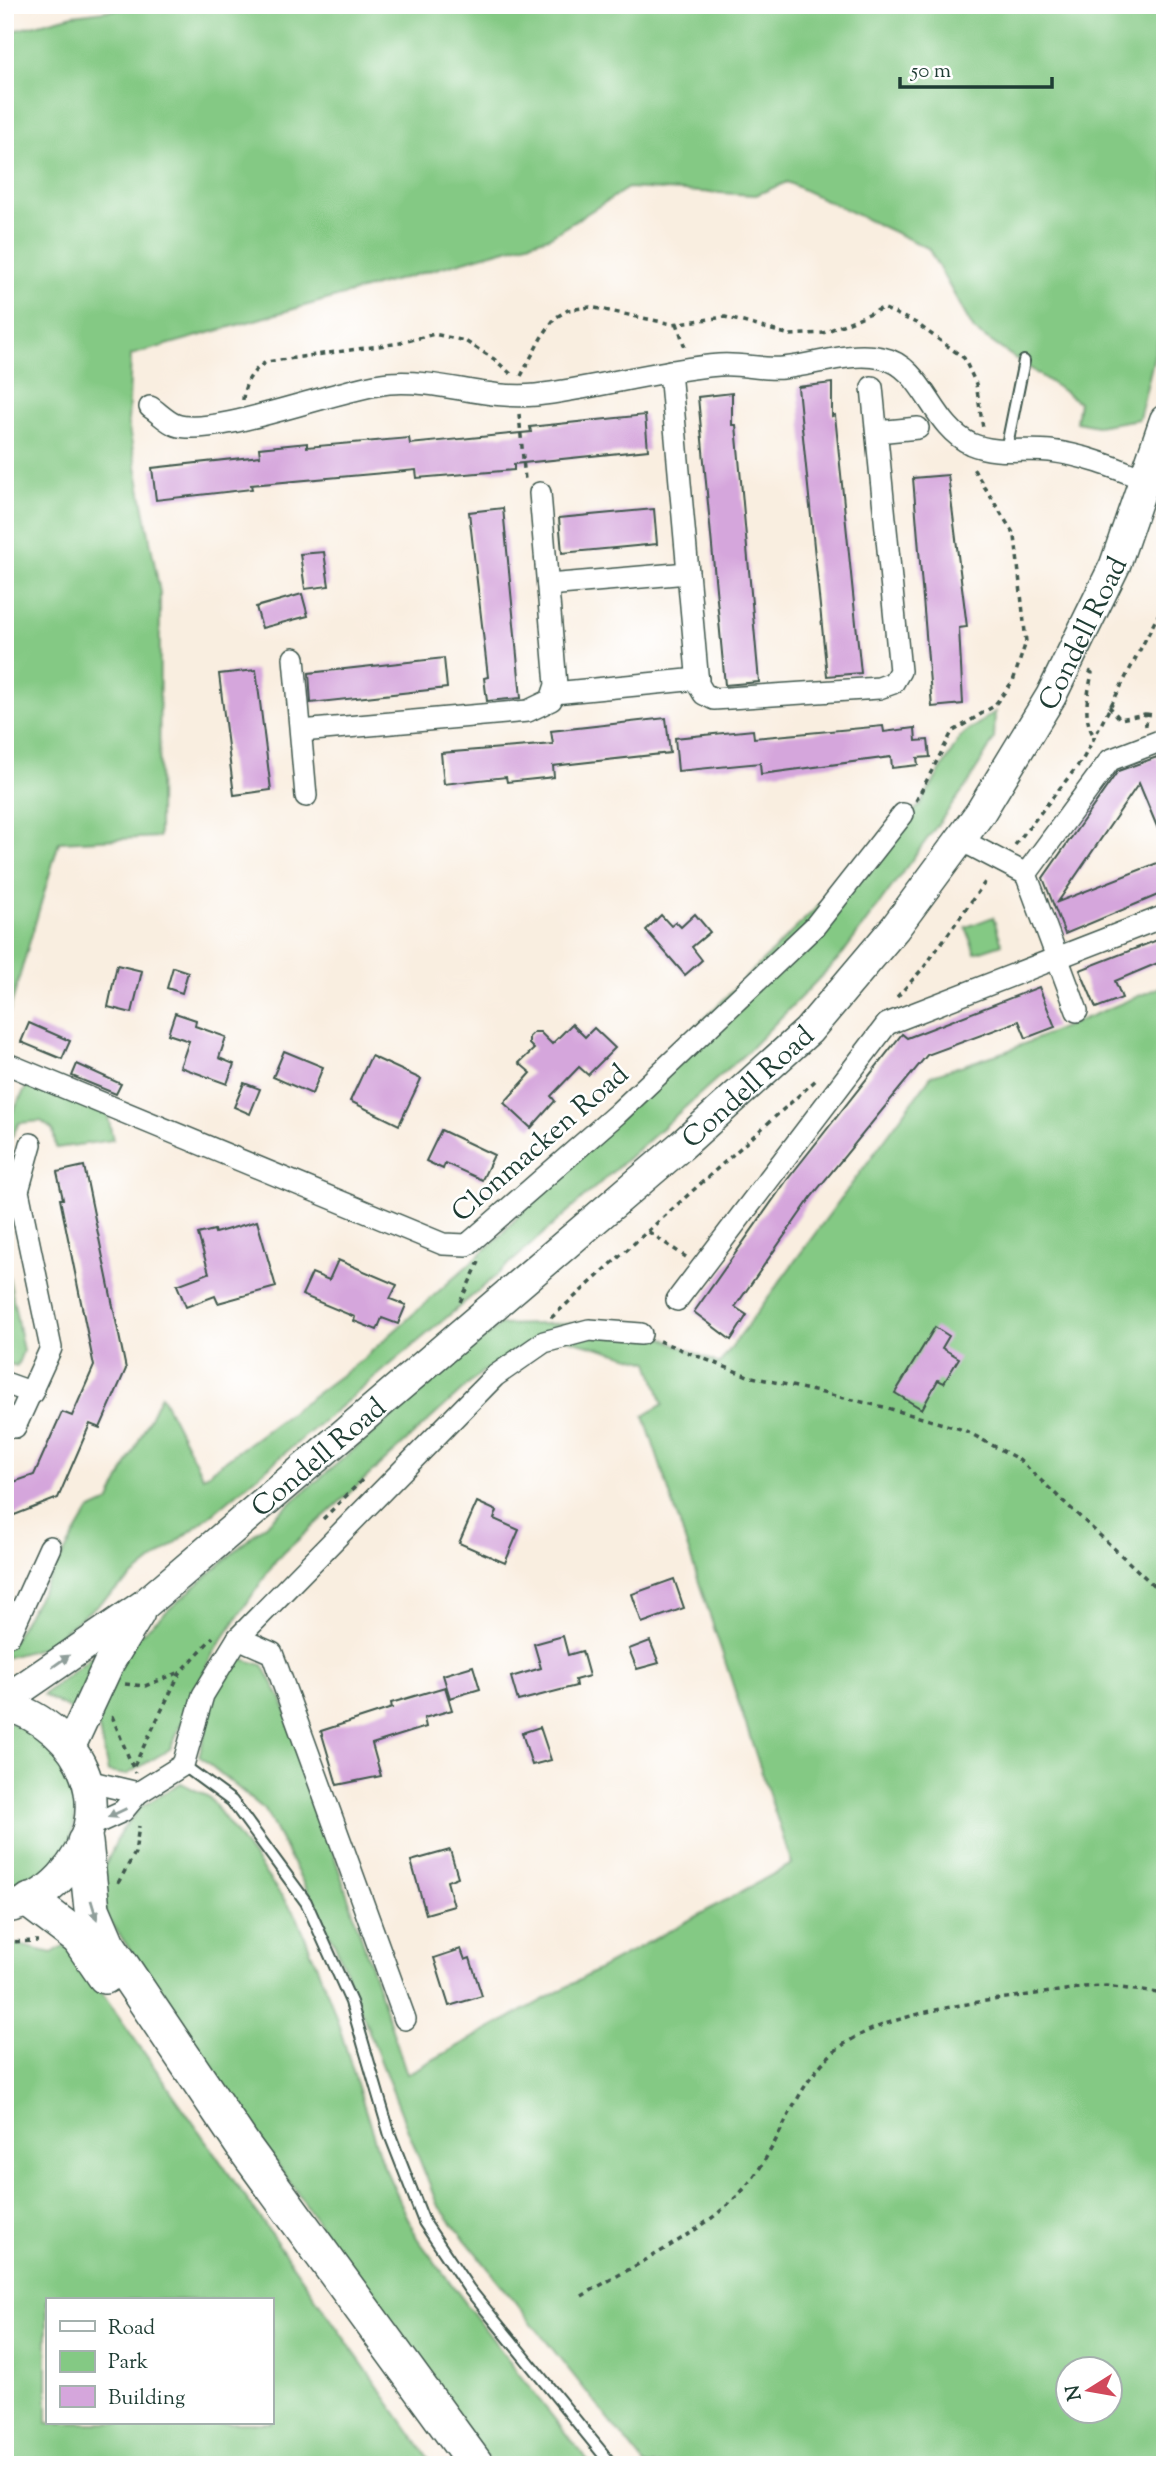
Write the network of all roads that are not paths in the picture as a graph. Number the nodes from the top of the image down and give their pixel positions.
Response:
1 (1024, 361) dead end
2 (670, 371) junction
3 (872, 387) dead end
4 (150, 407) dead end
5 (1165, 420) edge
6 (918, 428) dead end
7 (877, 432) junction
8 (1006, 450) junction
9 (1146, 480) junction
10 (532, 489) road end
11 (688, 573) junction
12 (548, 586) junction
13 (295, 658) dead end
14 (698, 679) junction
15 (554, 693) junction
16 (301, 731) junction
17 (1156, 742) edge
18 (306, 796) dead end
19 (903, 814) road end
20 (961, 840) junction
21 (1026, 874) junction
22 (1165, 916) edge
23 (1057, 960) junction
24 (1077, 1011) dead end
25 (5, 1063) edge
26 (31, 1144) dead end
27 (677, 1300) dead end
28 (641, 1334) road end
29 (5, 1383) edge
30 (33, 1393) junction
31 (5, 1423) edge
32 (50, 1547) dead end
33 (145, 1604) junction
34 (5, 1636) edge
35 (237, 1638) junction
36 (5, 1702) edge
37 (71, 1747) junction
38 (183, 1765) junction
39 (87, 1781) junction
40 (138, 1793) junction
41 (87, 1834) junction
42 (14, 1907) edge
43 (405, 2019) dead end
44 (450, 2465) edge
45 (476, 2465) edge
46 (612, 2465) edge

1 - 8 lane
2 - 4 street
2 - 8 street
2 - 11 street
3 - 7 street
5 - 9 main road, Condell Road
6 - 7 street
7 - 14 street
8 - 9 street
9 - 20 main road, Condell Road
10 - 12 street
11 - 12 street
11 - 14 street
12 - 15 street
13 - 16 street
14 - 15 street
15 - 16 street
16 - 18 street
17 - 21 street
19 - 25 street, Clonmacken Road
20 - 21 street
20 - 33 main road, Condell Road
21 - 23 street
22 - 23 street
23 - 24 street
23 - 27 street
26 - 30 street
28 - 35 street
29 - 30 street
30 - 31 street
32 - 34 street
36 -> 33 main road
33 - 37 main road
35 - 38 street
35 - 43 street
36 - 37 main road
37 - 39 main road
38 - 40 street
38 - 46 lane
39 - 40 street
39 - 41 main road
40 -> 41 street
41 - 42 main road
41 -> 45 highway
42 - 44 highway

